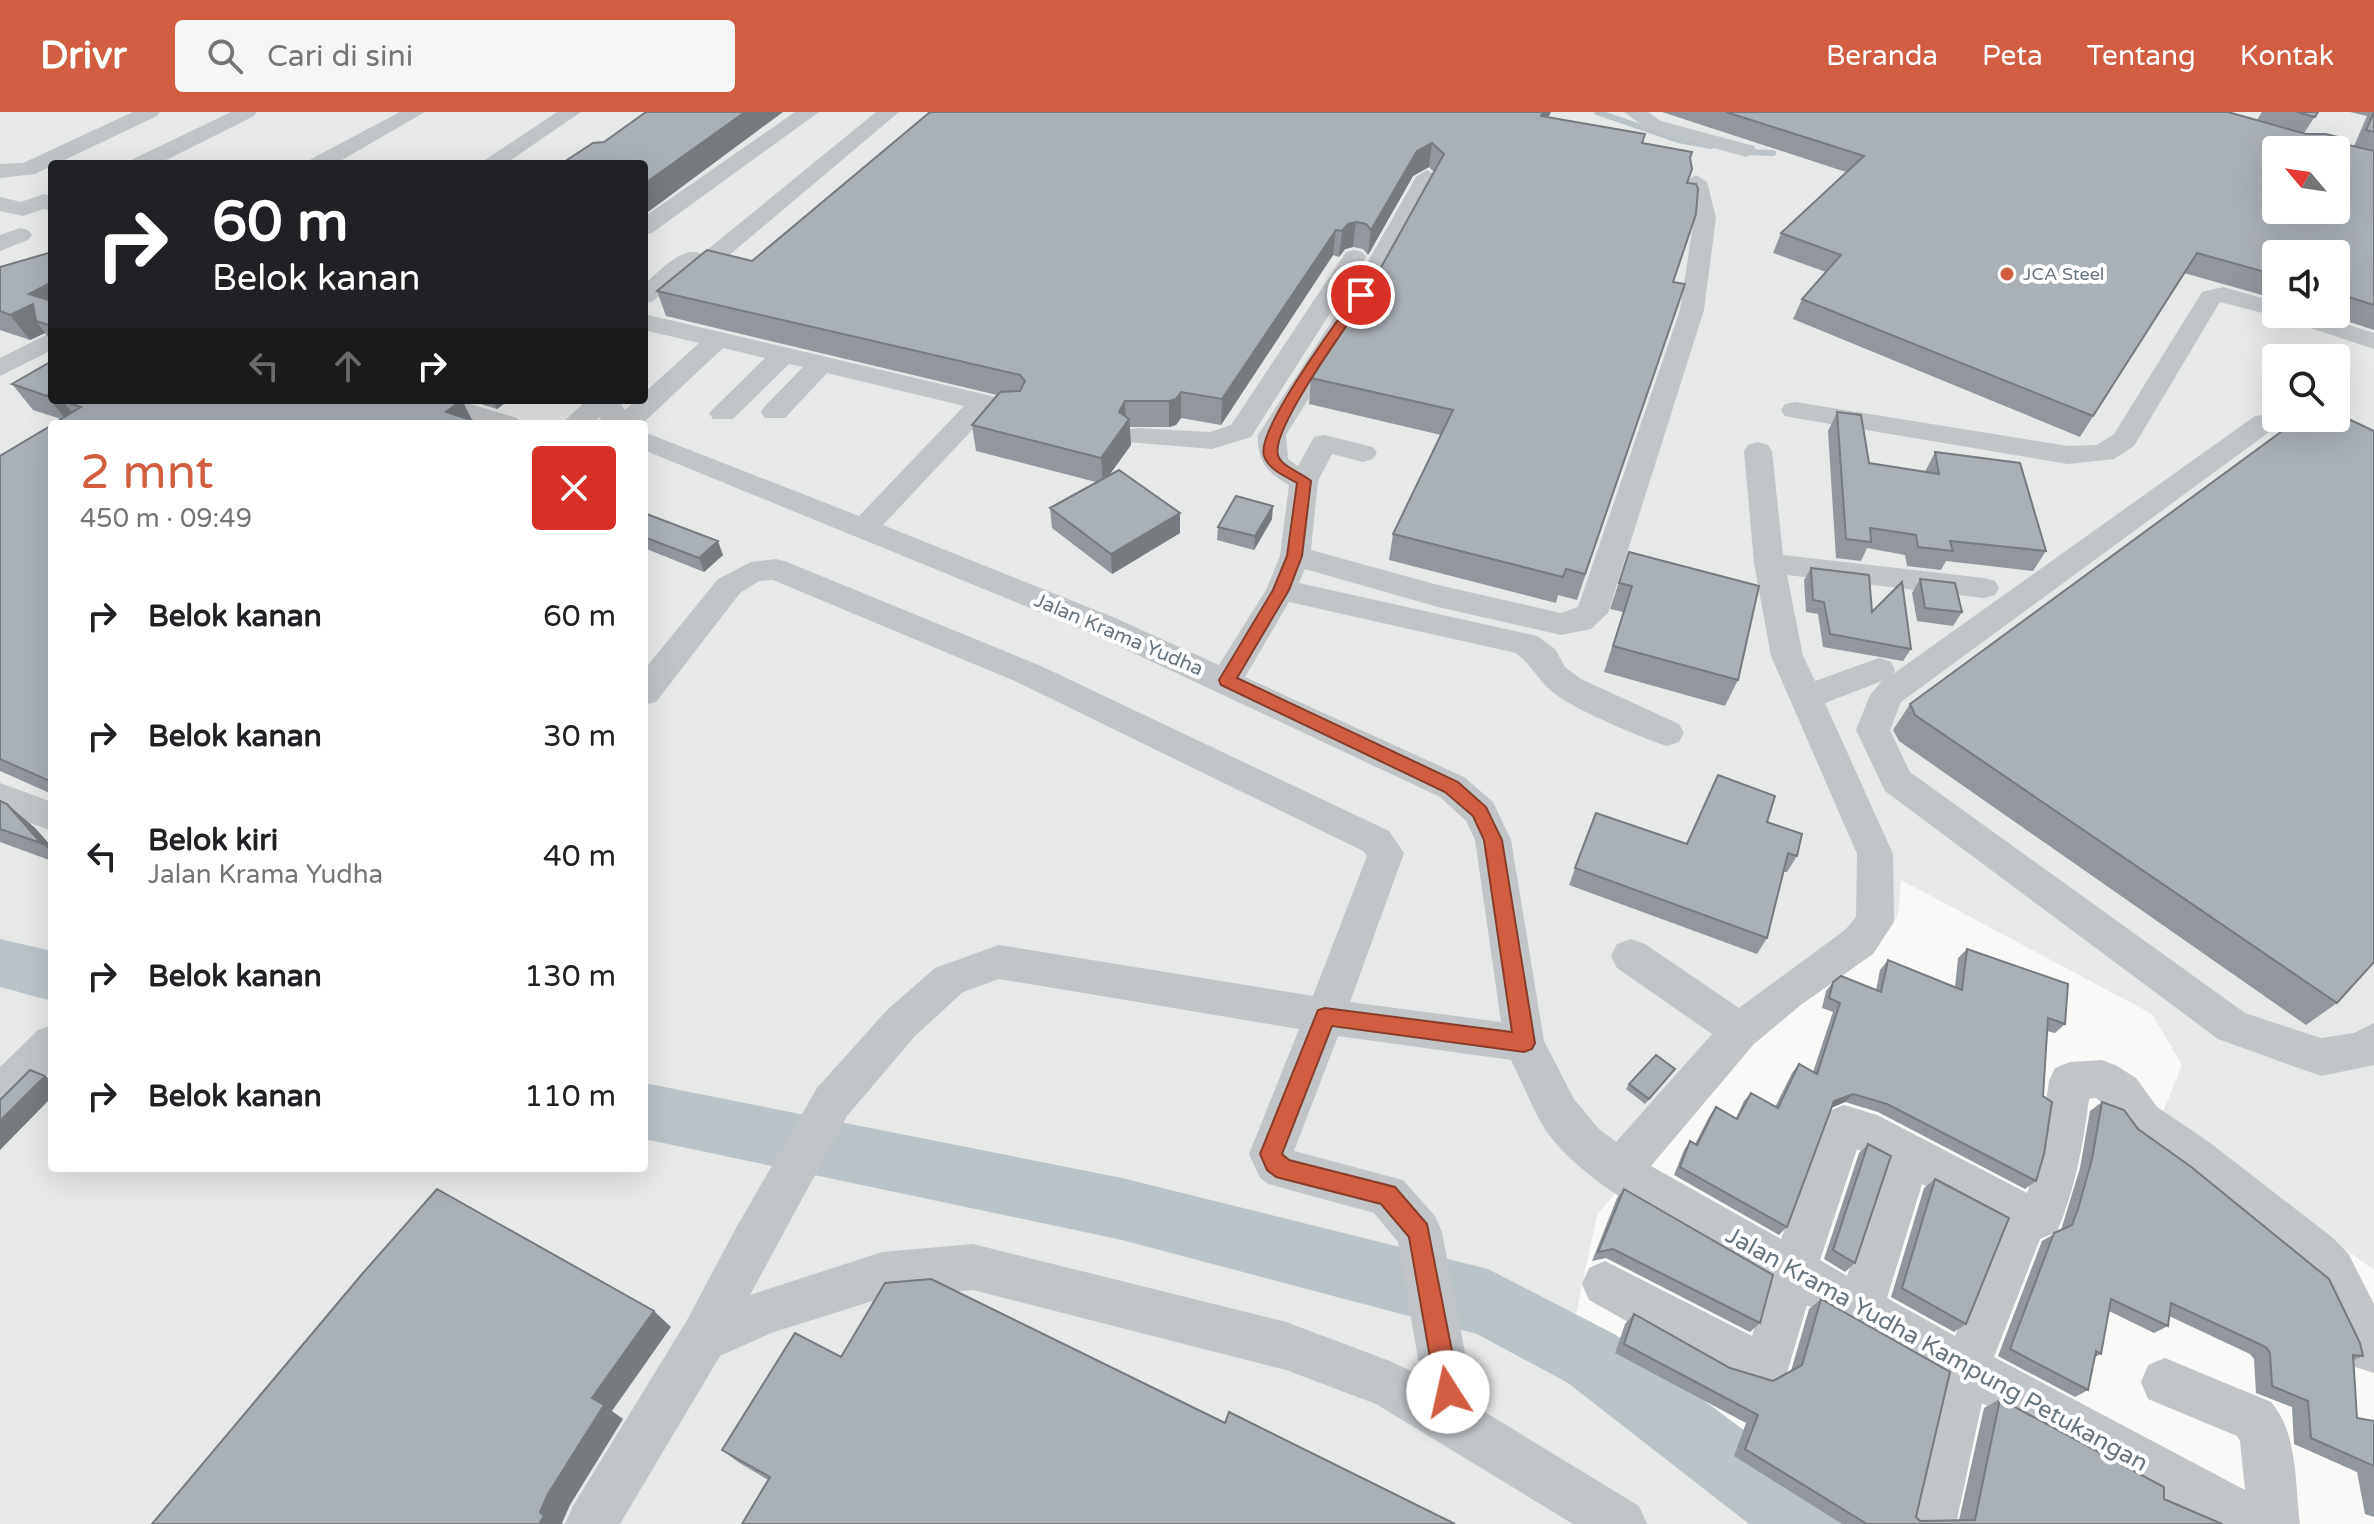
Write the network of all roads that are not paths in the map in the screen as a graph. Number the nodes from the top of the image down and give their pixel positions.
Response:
1 (150, 112) edge
2 (247, 112) edge
3 (415, 112) edge
4 (571, 112) edge
5 (809, 112) edge
6 (871, 112) edge
7 (889, 112) edge
8 (1634, 112) edge
9 (1746, 151) dead end
10 (149, 160) edge
11 (326, 160) edge
12 (496, 160) edge
13 (0, 171) edge
14 (1427, 177) edge
15 (1696, 182) edge
16 (48, 202) edge
17 (0, 204) edge
18 (648, 225) edge
19 (1354, 257) dead end
20 (648, 293) edge
21 (2262, 306) edge
22 (648, 311) edge
23 (648, 323) edge
24 (2333, 328) edge
25 (718, 339) junction
26 (2374, 341) edge
27 (48, 342) edge
28 (783, 356) junction
29 (820, 365) junction
30 (0, 368) edge
31 (984, 401) junction
32 (442, 404) edge
33 (598, 404) edge
34 (648, 404) edge
35 (648, 404) edge
36 (1011, 409) edge
37 (1795, 410) dead end
38 (775, 412) dead end
39 (723, 413) dead end
40 (494, 420) edge
41 (580, 420) edge
42 (630, 420) edge
43 (1137, 436) dead end
44 (648, 442) edge
45 (2374, 446) edge
46 (1758, 451) dead end
47 (1363, 453) dead end
48 (1304, 481) junction
49 (865, 527) junction
50 (1295, 556) junction
51 (1769, 563) junction
52 (1984, 588) dead end
53 (1281, 590) junction
54 (1879, 670) dead end
55 (1227, 680) junction
56 (648, 688) edge
57 (1806, 697) junction
58 (1667, 733) dead end
59 (0, 797) edge
60 (48, 815) edge
61 (1631, 956) dead end
62 (1325, 1017) junction
63 (1740, 1031) junction
64 (2374, 1041) edge
65 (1524, 1043) junction
66 (1909, 1155) junction
67 (1618, 1171) junction
68 (2026, 1216) junction
69 (1793, 1271) junction
70 (1605, 1284) dead end
71 (1860, 1309) junction
72 (703, 1339) junction
73 (2372, 1350) dead end
74 (1966, 1368) junction
75 (2165, 1382) dead end
76 (1453, 1421) junction
77 (591, 1524) edge
78 (1621, 1524) edge
79 (1930, 1524) edge
80 (2257, 1524) edge
81 (2274, 1524) edge

1 - 13 street
2 - 10 street
3 - 11 street
4 - 12 street
5 - 18 street
6 - 20 street
7 - 22 street
8 - 9 street
14 - 48 street
15 - 50 street
16 - 17 street
19 - 43 street
21 - 37 street
23 - 25 street
24 - 26 street
25 - 28 street
25 - 35 street
27 - 30 street
28 - 29 street
28 - 39 street
29 - 31 street
29 - 38 street
31 - 36 street
31 - 49 street
32 - 40 street
33 - 41 street
34 - 42 street
44 - 49 street, Jalan Krama Yudha
45 - 64 street
46 - 51 street
47 - 48 street
48 - 50 street
49 - 55 street, Jalan Krama Yudha
50 - 53 street
51 - 52 street
51 - 57 street
53 - 55 street
53 - 58 street
54 - 57 street
55 - 65 street, Jalan Krama Yudha
56 - 62 street
57 - 63 street
59 - 60 street
61 - 63 street
62 - 65 street
62 - 72 street
62 - 76 street
63 - 67 street
65 - 67 street, Jalan Krama Yudha
66 - 68 street
66 - 69 street
66 - 71 street
67 - 69 street, Jalan Krama Yudha Kampung Petukangan
68 - 73 street
68 - 74 street
69 - 70 street
69 - 71 street, Jalan Krama Yudha Kampung Petukangan
71 - 74 street, Jalan Krama Yudha Kampung Petukangan
72 - 76 street
72 - 77 street
74 - 79 street
74 - 80 street, Jalan Krama Yudha Kampung Petukangan
75 - 81 street
76 - 78 street

